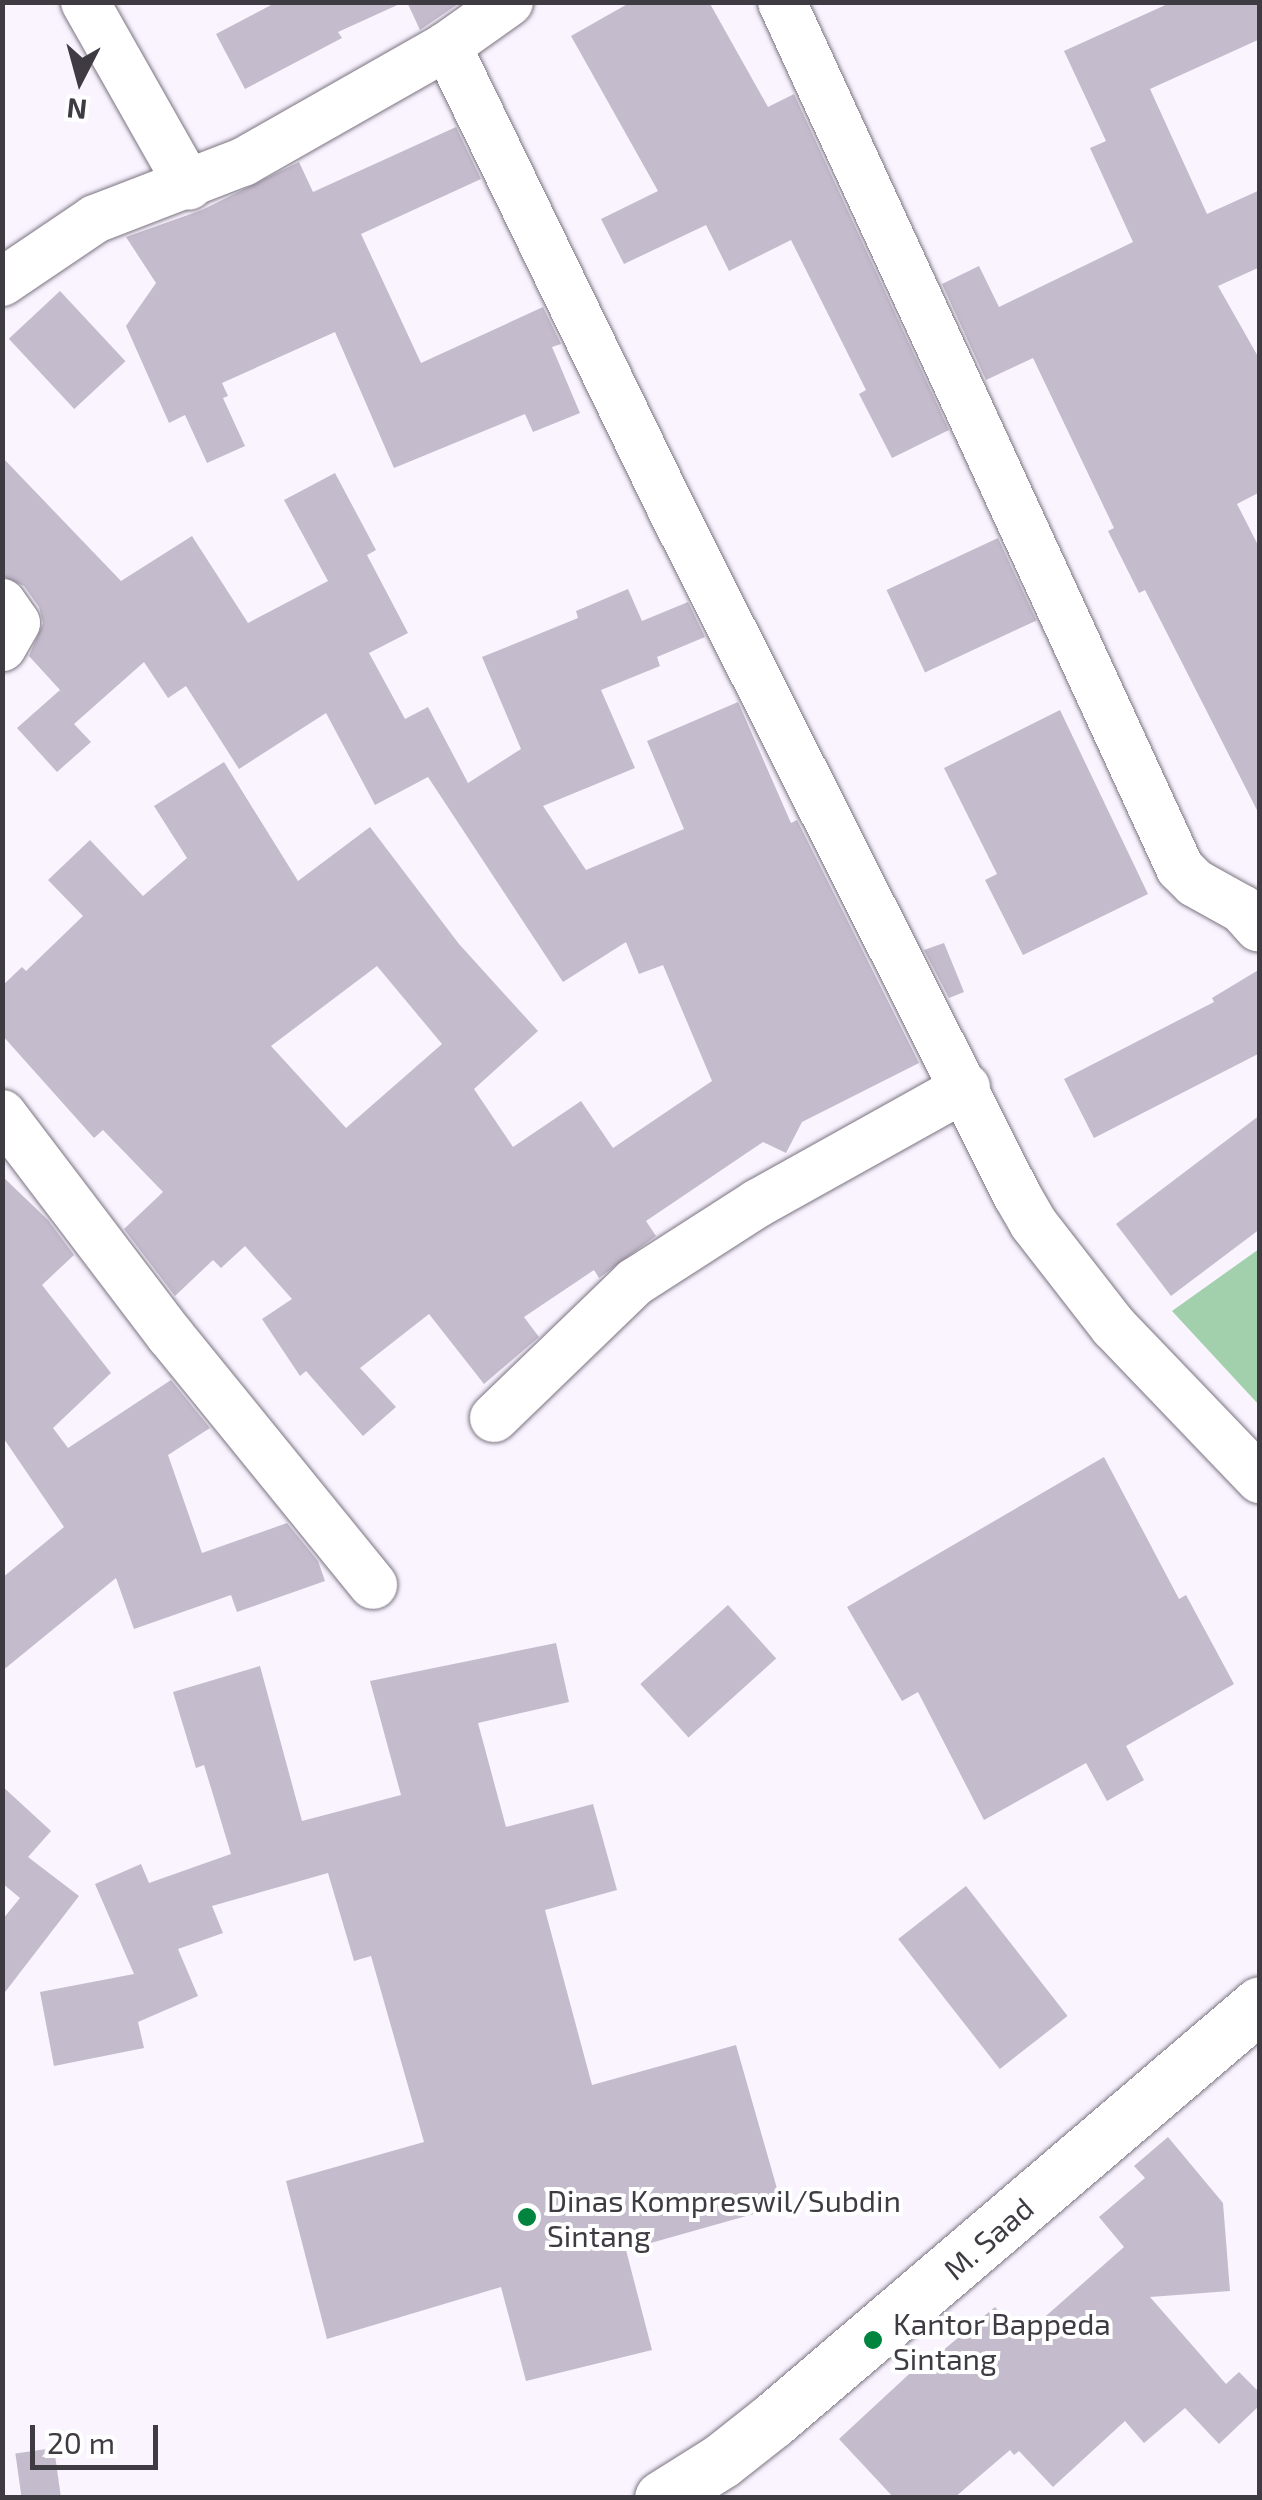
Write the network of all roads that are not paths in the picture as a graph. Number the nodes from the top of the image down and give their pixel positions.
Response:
1 (85, 2) edge
2 (509, 2) edge
3 (782, 2) edge
4 (447, 46) junction
5 (190, 186) junction
6 (2, 282) edge
7 (2, 603) edge
8 (2, 647) edge
9 (1259, 928) edge
10 (966, 1087) junction
11 (2, 1114) edge
12 (494, 1418) dead end
13 (1260, 1479) edge
14 (373, 1585) dead end
15 (1260, 2004) edge
16 (662, 2498) edge

1 - 5 street
2 - 4 street
3 - 9 street
4 - 5 street
4 - 10 street
5 - 6 street
7 - 8 street
10 - 12 street
10 - 13 street
11 - 14 street
15 - 16 street, M. Saad

